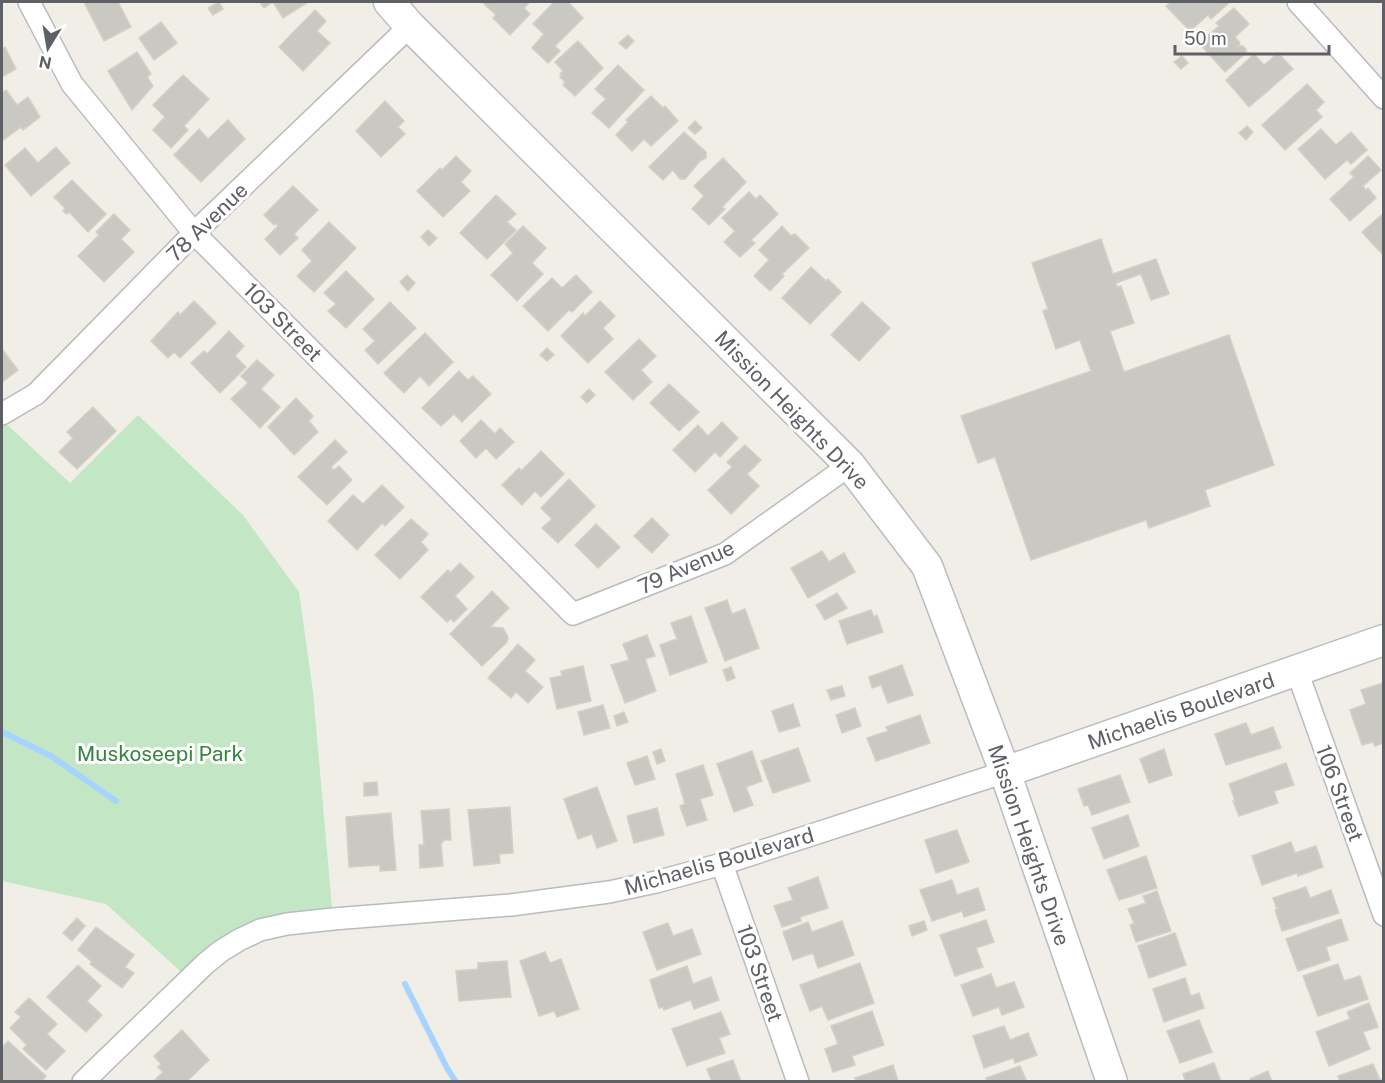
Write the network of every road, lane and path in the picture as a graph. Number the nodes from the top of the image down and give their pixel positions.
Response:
1 (29, 2) edge
2 (389, 2) edge
3 (1298, 2) edge
4 (411, 26) junction
5 (1383, 98) edge
6 (194, 233) junction
7 (2, 414) edge
8 (850, 465) junction
9 (573, 614) joint
10 (1383, 640) edge
11 (1297, 671) junction
12 (1005, 772) junction
13 (722, 864) junction
14 (1383, 915) edge
15 (83, 1081) edge
16 (798, 1082) edge
17 (1112, 1082) edge

1 - 6 street, 103 Street
2 - 4 street, Mission Heights Drive
3 - 5 street
4 - 6 street, 78 Avenue
4 - 8 street, Mission Heights Drive
6 - 7 street, 78 Avenue
6 - 9 street, 103 Street
8 - 9 street, 79 Avenue
8 - 12 street, Mission Heights Drive
10 - 11 street, Michaelis Boulevard
11 - 12 street, Michaelis Boulevard
11 - 14 street, 106 Street
12 - 13 street, Michaelis Boulevard
12 - 17 street, Mission Heights Drive
13 - 15 street, Michaelis Boulevard
13 - 16 street, 103 Street

